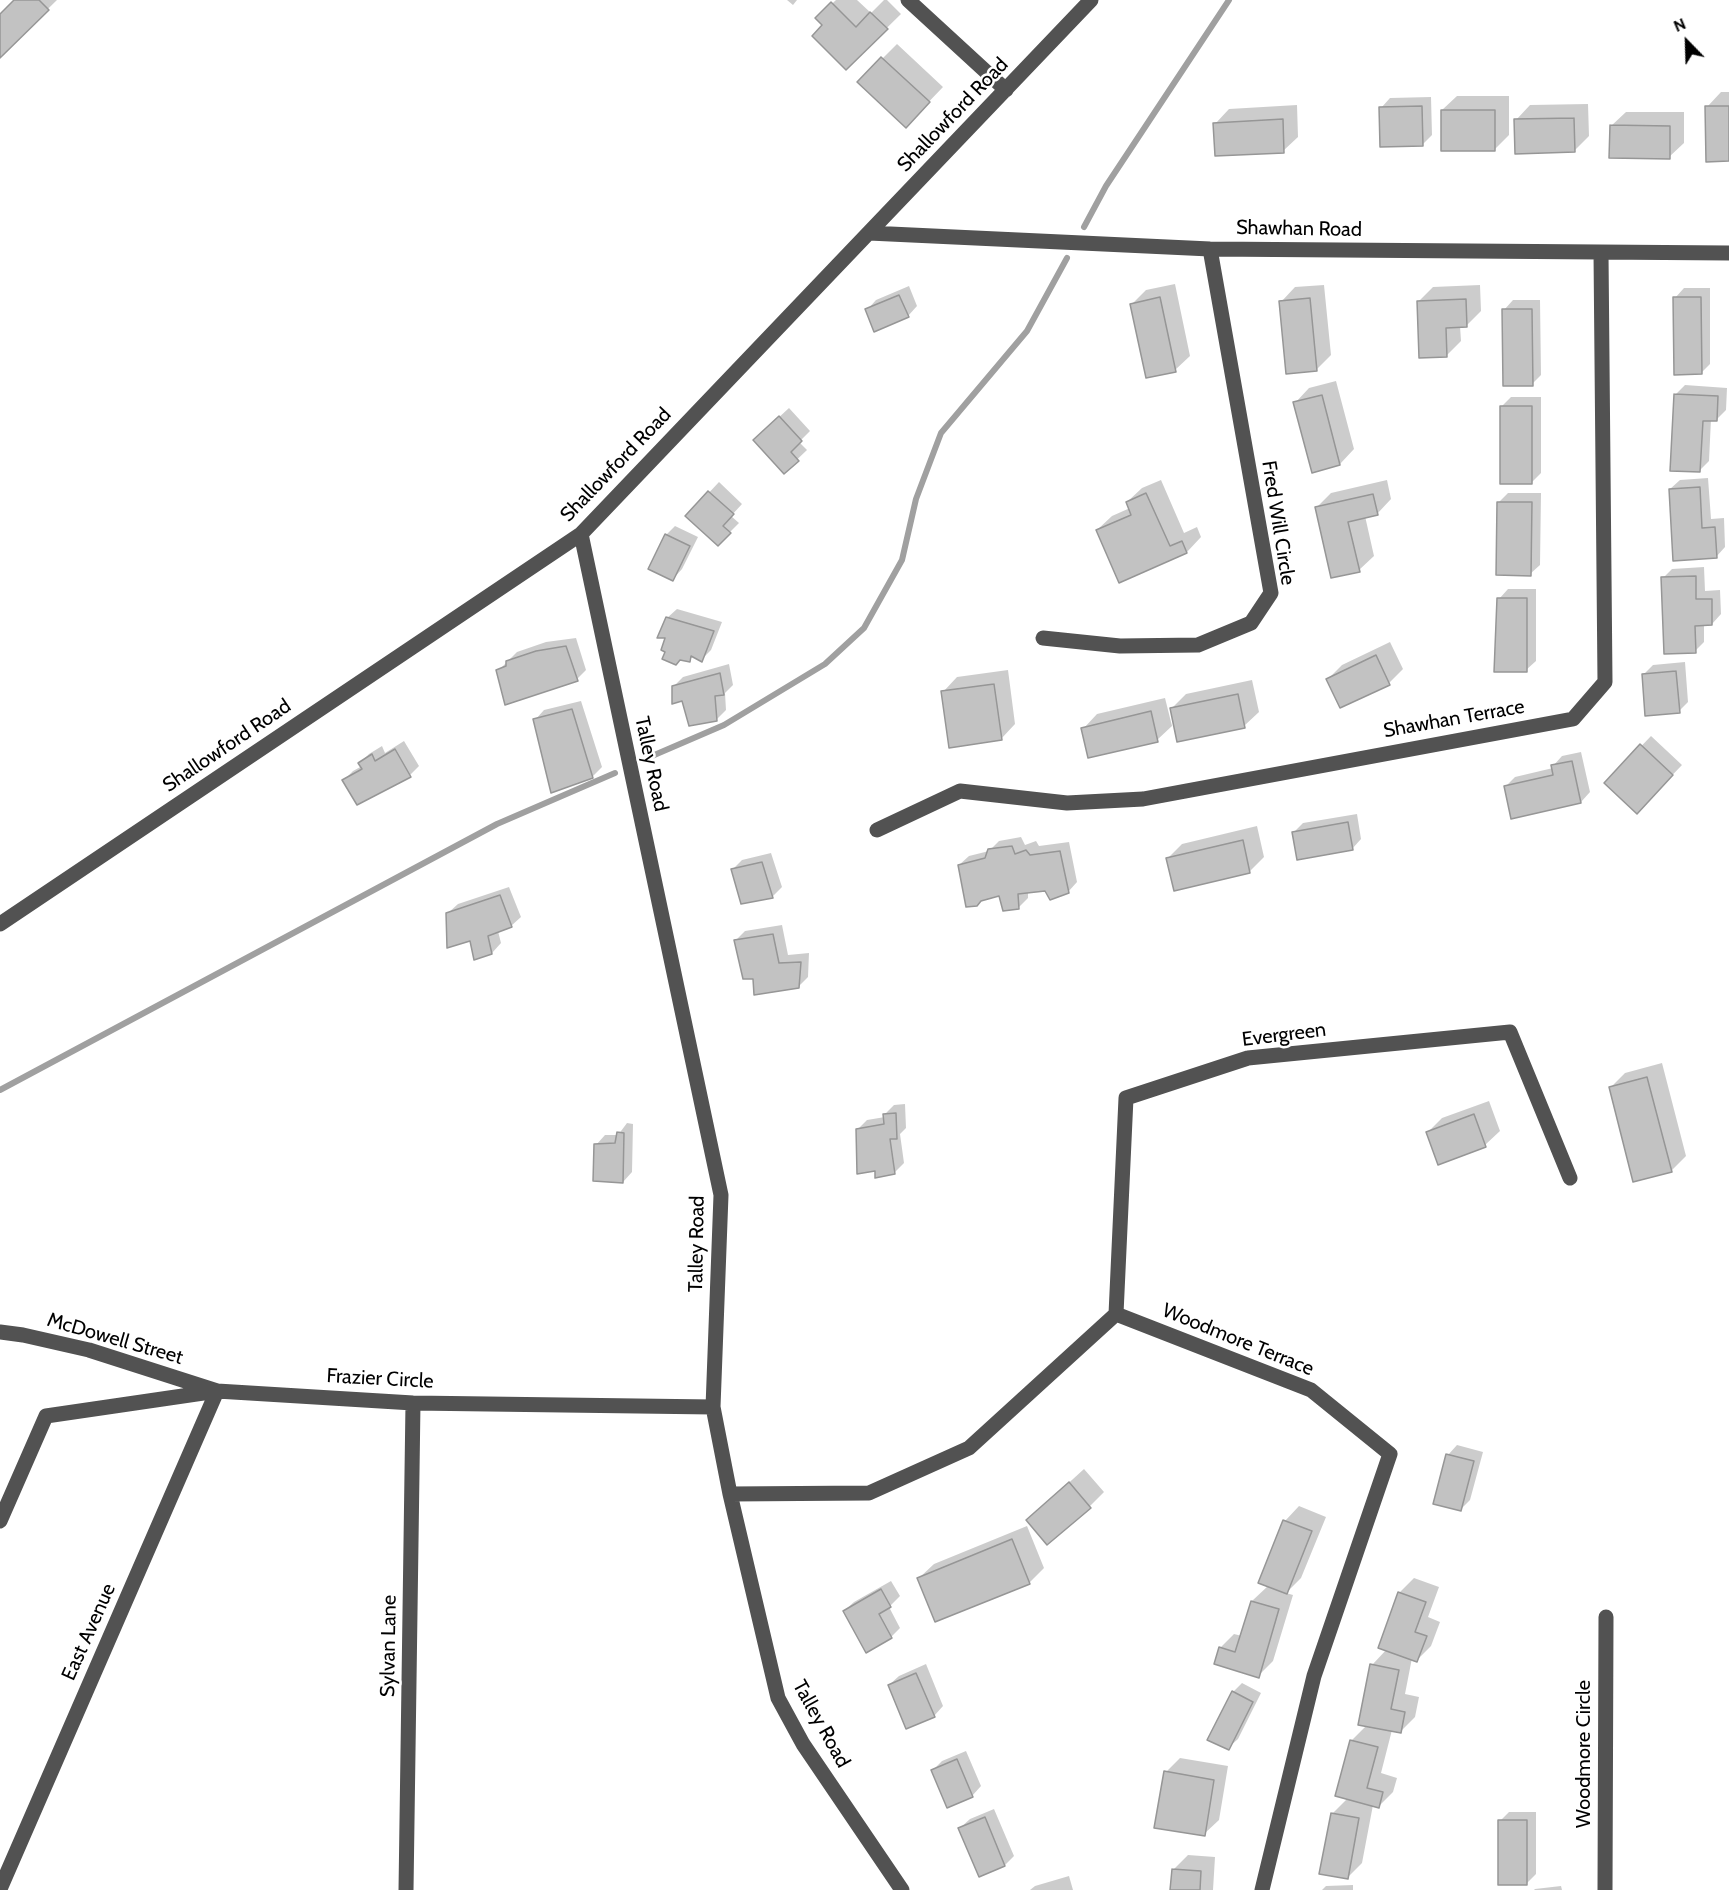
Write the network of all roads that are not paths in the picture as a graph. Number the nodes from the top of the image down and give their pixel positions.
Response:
1 (908, 0) edge
2 (1091, 0) edge
3 (1006, 90) junction
4 (869, 233) junction
5 (1210, 249) junction
6 (1601, 253) junction
7 (1729, 253) edge
8 (581, 534) junction
9 (1043, 638) dead end
10 (877, 830) dead end
11 (0, 924) edge
12 (1570, 1178) dead end
13 (1116, 1314) junction
14 (0, 1332) edge
15 (217, 1391) junction
16 (413, 1403) junction
17 (713, 1407) junction
18 (730, 1494) junction
19 (0, 1521) edge
20 (1606, 1617) dead end
21 (5, 1863) edge
22 (0, 1889) edge
23 (406, 1890) edge
24 (902, 1890) edge
25 (1262, 1890) edge
26 (1605, 1890) edge

1 - 3 street
2 - 3 street, Shallowford Road
3 - 4 street, Shallowford Road
4 - 5 street, Shawhan Road
4 - 8 street, Shallowford Road
5 - 6 street, Shawhan Road
5 - 9 street, Fred Will Circle
6 - 7 street, Shawhan Road
6 - 10 street, Shawhan Terrace
8 - 11 street, Shallowford Road
8 - 17 street, Talley Road
12 - 13 street, Evergreen
13 - 18 street
13 - 25 street, Woodmore Terrace
14 - 15 street, McDowell Street
15 - 16 street, Frazier Circle
15 - 19 street, Frazier Circle
15 - 21 street, East Avenue
16 - 17 street, Frazier Circle
16 - 23 street, Sylvan Lane
17 - 18 street, Talley Road
18 - 24 street, Talley Road
20 - 26 street, Woodmore Circle
21 - 22 street, East Avenue

